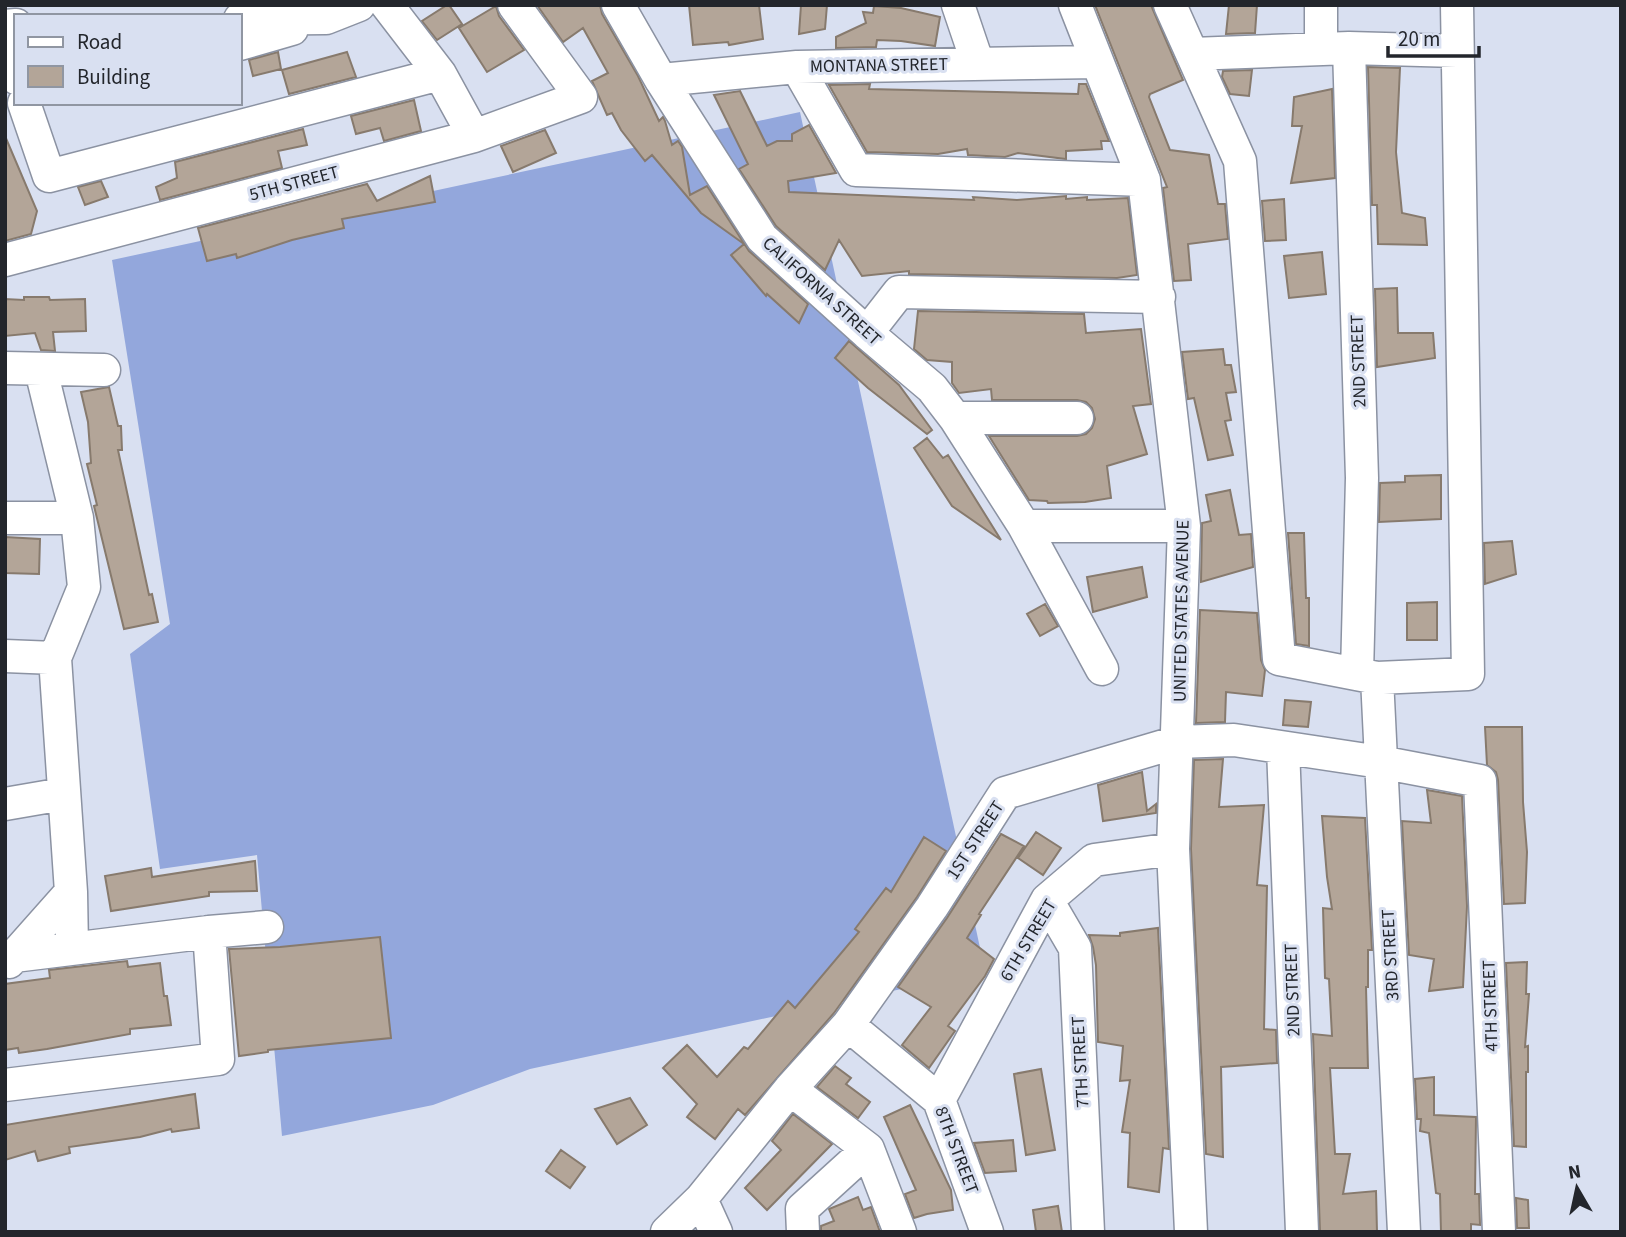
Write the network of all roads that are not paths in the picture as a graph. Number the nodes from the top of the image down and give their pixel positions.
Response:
1 (359, 5) edge
2 (387, 5) edge
3 (514, 5) edge
4 (618, 5) edge
5 (958, 5) edge
6 (1075, 5) edge
7 (1170, 5) edge
8 (1321, 5) edge
9 (1457, 5) edge
10 (242, 19) edge
11 (326, 19) junction
12 (242, 43) edge
13 (5, 47) edge
14 (1335, 48) junction
15 (1457, 51) junction
16 (1192, 54) junction
17 (1097, 62) junction
18 (978, 64) junction
19 (797, 67) junction
20 (14, 72) edge
21 (440, 74) junction
22 (661, 80) junction
23 (25, 105) edge
24 (474, 136) junction
25 (1144, 180) junction
26 (5, 260) edge
27 (1158, 297) junction
28 (867, 333) junction
29 (5, 368) edge
30 (41, 370) junction
31 (104, 370) dead end
32 (955, 418) junction
33 (1077, 418) dead end
34 (5, 518) edge
35 (77, 518) junction
36 (1024, 526) junction
37 (1184, 526) junction
38 (5, 656) edge
39 (55, 659) junction
40 (1102, 668) dead end
41 (1367, 676) junction
42 (1177, 742) junction
43 (1283, 748) junction
44 (1381, 762) junction
45 (1480, 781) joint
46 (63, 794) junction
47 (5, 804) edge
48 (1172, 849) junction
49 (71, 892) junction
50 (1047, 900) junction
51 (267, 927) dead end
52 (209, 932) junction
53 (72, 948) junction
54 (10, 961) edge
55 (848, 1025) junction
56 (5, 1085) edge
57 (790, 1088) junction
58 (939, 1100) junction
59 (868, 1149) junction
60 (701, 1199) junction
61 (667, 1232) edge
62 (716, 1232) edge
63 (803, 1232) edge
64 (900, 1232) edge
65 (987, 1232) edge
66 (1088, 1232) edge
67 (1191, 1232) edge
68 (1302, 1232) edge
69 (1404, 1232) edge
70 (1499, 1232) edge

1 - 11 street
2 - 21 street
3 - 24 street, 5TH STREET
4 - 22 street, CALIFORNIA STREET
5 - 18 street
6 - 17 street, UNITED STATES AVENUE
7 - 16 street
8 - 14 street, 2ND STREET
9 - 15 street
10 - 11 street
11 - 12 street
13 - 20 street
14 - 15 street
14 - 16 street
14 - 41 street, 2ND STREET
15 - 41 street
16 - 41 street
17 - 18 street, MONTANA STREET
17 - 25 street, UNITED STATES AVENUE
18 - 19 street, MONTANA STREET
19 - 22 street, MONTANA STREET
19 - 25 street
21 - 23 street
21 - 24 street
22 - 28 street, CALIFORNIA STREET
24 - 26 street, 5TH STREET
25 - 27 street, UNITED STATES AVENUE
27 - 28 street
27 - 37 street, UNITED STATES AVENUE
28 - 32 street, CALIFORNIA STREET
29 - 30 street
30 - 31 street
30 - 35 street
32 - 33 street
32 - 36 street, CALIFORNIA STREET
34 - 35 street
35 - 39 street
36 - 37 street
36 - 40 street, CALIFORNIA STREET
37 - 42 street, UNITED STATES AVENUE
38 - 39 street
39 - 46 street
41 - 44 street, 3RD STREET
42 - 43 street, 1ST STREET
42 - 48 street, UNITED STATES AVENUE
42 - 55 street, 1ST STREET
43 - 44 street, 1ST STREET
43 - 68 street, 2ND STREET
44 - 45 street, 1ST STREET
44 - 69 street, 3RD STREET
45 - 70 street, 4TH STREET
46 - 47 street
46 - 49 street
48 - 50 street, 6TH STREET
48 - 67 street, UNITED STATES AVENUE
49 - 53 street
49 - 54 street
50 - 58 street, 6TH STREET
50 - 66 street, 7TH STREET
51 - 52 street
52 - 53 street
52 - 56 street
53 - 54 street
55 - 57 street, 1ST STREET
55 - 58 street, 8TH STREET
57 - 59 street
57 - 60 street, 1ST STREET
58 - 65 street, 8TH STREET
59 - 63 street
59 - 64 street
60 - 61 street, 1ST STREET
60 - 62 street

